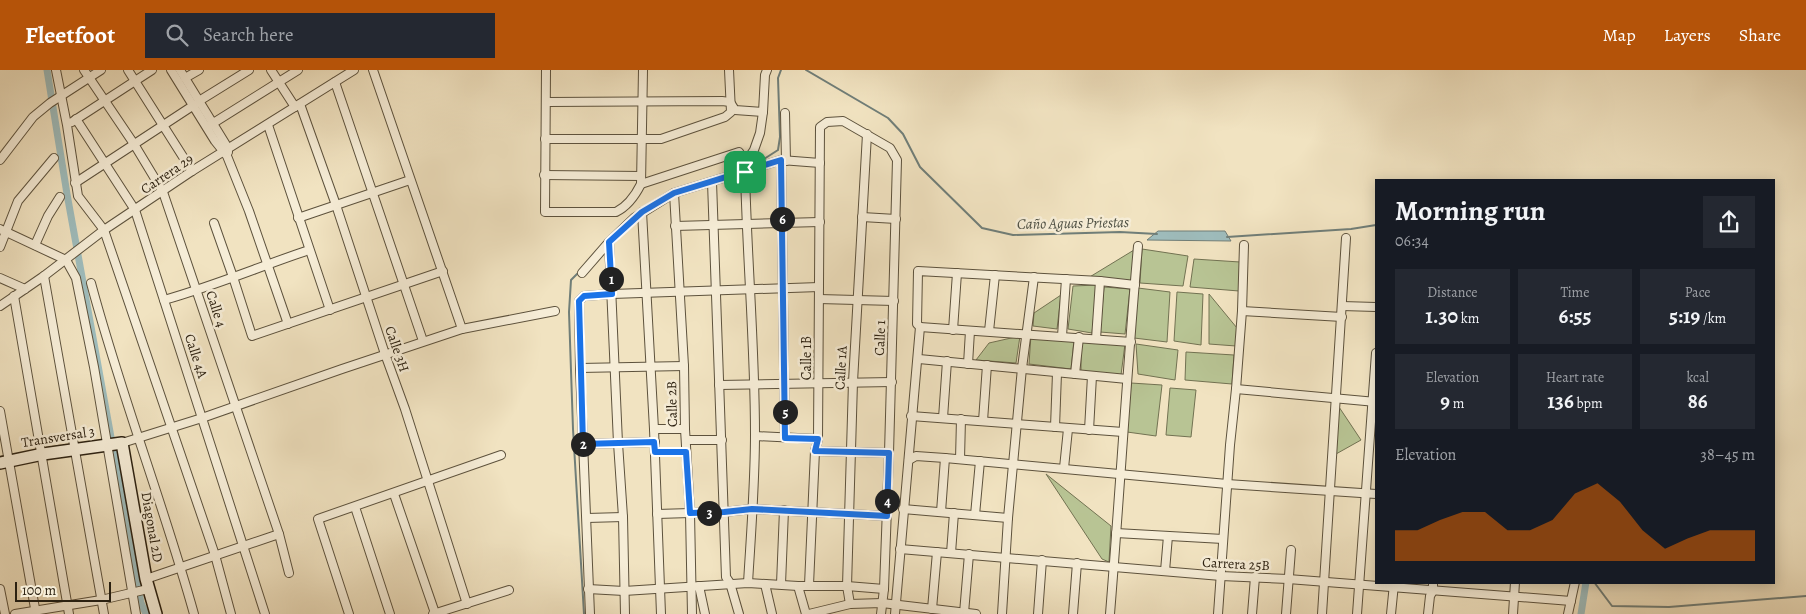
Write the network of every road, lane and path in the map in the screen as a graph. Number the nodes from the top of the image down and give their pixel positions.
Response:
1 (56, 70) edge
2 (84, 70) edge
3 (101, 70) edge
4 (128, 70) edge
5 (152, 70) edge
6 (171, 70) edge
7 (180, 70) edge
8 (198, 70) edge
9 (249, 70) edge
10 (271, 70) edge
11 (298, 70) edge
12 (354, 70) edge
13 (373, 70) edge
14 (546, 70) edge
15 (642, 70) edge
16 (730, 70) edge
17 (767, 70) edge
18 (89, 78) junction
19 (185, 78) junction
20 (136, 82) junction
21 (335, 82) junction
22 (280, 83) junction
23 (56, 99) junction
24 (105, 100) junction
25 (547, 102) junction
26 (643, 102) junction
27 (730, 102) junction
28 (196, 103) junction
29 (298, 106) junction
30 (763, 112) junction
31 (785, 113) dead end
32 (76, 119) junction
33 (67, 125) junction
34 (164, 125) junction
35 (210, 125) junction
36 (268, 125) junction
37 (820, 131) joint
38 (867, 134) junction
39 (545, 139) junction
40 (642, 140) junction
41 (134, 144) junction
42 (226, 152) junction
43 (54, 158) dead end
44 (0, 160) edge
45 (784, 161) junction
46 (820, 162) junction
47 (104, 163) junction
48 (745, 163) junction
49 (192, 171) junction
50 (745, 172) junction
51 (544, 175) junction
52 (410, 180) junction
53 (641, 180) junction
54 (712, 182) junction
55 (75, 183) junction
56 (162, 192) junction
57 (372, 193) junction
58 (674, 193) junction
59 (60, 197) dead end
60 (336, 205) junction
61 (135, 210) junction
62 (642, 212) junction
63 (862, 216) junction
64 (298, 218) junction
65 (896, 219) junction
66 (820, 222) junction
67 (214, 223) dead end
68 (782, 223) junction
69 (747, 224) junction
70 (714, 225) junction
71 (676, 226) junction
72 (3, 230) edge
73 (104, 230) junction
74 (1346, 238) dead end
75 (609, 242) junction
76 (1244, 244) dead end
77 (35, 245) junction
78 (1138, 246) dead end
79 (0, 247) edge
80 (310, 250) junction
81 (66, 260) junction
82 (268, 263) junction
83 (443, 271) junction
84 (582, 273) dead end
85 (958, 273) junction
86 (994, 275) junction
87 (44, 276) junction
88 (233, 277) junction
89 (1034, 277) junction
90 (0, 278) edge
91 (1066, 279) junction
92 (1100, 281) junction
93 (91, 283) dead end
94 (404, 284) junction
95 (1135, 285) junction
96 (819, 288) junction
97 (25, 289) junction
98 (751, 289) junction
99 (783, 289) junction
100 (197, 291) junction
101 (715, 291) junction
102 (681, 292) junction
103 (646, 293) junction
104 (612, 294) junction
105 (14, 296) junction
106 (366, 298) junction
107 (819, 299) junction
108 (164, 300) junction
109 (858, 300) junction
110 (894, 301) junction
111 (0, 306) edge
112 (1342, 306) junction
113 (1375, 308) edge
114 (330, 310) junction
115 (555, 311) dead end
116 (1242, 311) junction
117 (1342, 317) junction
118 (288, 324) junction
119 (920, 327) junction
120 (462, 329) junction
121 (953, 330) junction
122 (970, 331) junction
123 (989, 331) junction
124 (1027, 334) junction
125 (1062, 336) junction
126 (1079, 337) junction
127 (1096, 339) junction
128 (423, 341) junction
129 (1131, 342) junction
130 (384, 354) junction
131 (919, 359) junction
132 (947, 362) junction
133 (968, 364) junction
134 (988, 365) junction
135 (650, 366) junction
136 (684, 366) junction
137 (615, 367) junction
138 (580, 368) junction
139 (1022, 368) junction
140 (1057, 373) junction
141 (1075, 374) junction
142 (1092, 376) junction
143 (1375, 378) edge
144 (1127, 379) junction
145 (853, 382) junction
146 (892, 382) junction
147 (818, 383) junction
148 (754, 384) junction
149 (785, 384) junction
150 (719, 385) junction
151 (1236, 389) junction
152 (1336, 398) junction
153 (1374, 402) edge
154 (235, 406) junction
155 (0, 411) edge
156 (911, 416) junction
157 (202, 418) junction
158 (943, 418) junction
159 (961, 419) junction
160 (983, 421) junction
161 (1017, 425) junction
162 (170, 427) junction
163 (1054, 427) junction
164 (1068, 428) junction
165 (654, 429) junction
166 (685, 429) junction
167 (1089, 430) junction
168 (1122, 432) junction
169 (755, 436) junction
170 (138, 437) junction
171 (785, 438) junction
172 (818, 439) junction
173 (686, 440) junction
174 (722, 440) junction
175 (654, 442) junction
176 (618, 443) junction
177 (114, 444) junction
178 (583, 444) junction
179 (75, 450) junction
180 (815, 451) junction
181 (655, 452) junction
182 (686, 452) junction
183 (851, 452) junction
184 (889, 453) junction
185 (43, 454) junction
186 (501, 455) dead end
187 (945, 458) junction
188 (960, 459) junction
189 (909, 460) junction
190 (980, 461) junction
191 (5, 462) edge
192 (1013, 463) junction
193 (1064, 468) junction
194 (1121, 474) junction
195 (428, 482) junction
196 (1227, 484) junction
197 (1330, 490) junction
198 (1365, 493) junction
199 (394, 494) junction
200 (1375, 494) edge
201 (355, 507) junction
202 (752, 509) junction
203 (903, 509) junction
204 (784, 510) junction
205 (724, 512) junction
206 (813, 512) junction
207 (941, 512) junction
208 (690, 513) junction
209 (658, 514) junction
210 (849, 514) junction
211 (954, 514) junction
212 (974, 515) junction
213 (887, 516) junction
214 (623, 517) junction
215 (586, 518) junction
216 (1008, 518) junction
217 (1116, 532) junction
218 (279, 534) junction
219 (1168, 536) junction
220 (1223, 539) junction
221 (244, 546) junction
222 (900, 549) junction
223 (1291, 550) dead end
224 (937, 552) junction
225 (951, 553) junction
226 (969, 554) junction
227 (214, 555) junction
228 (1006, 557) junction
229 (1042, 560) junction
230 (1077, 563) junction
231 (181, 567) junction
232 (1113, 567) junction
233 (1165, 571) junction
234 (289, 573) dead end
235 (1221, 576) junction
236 (1255, 578) junction
237 (1288, 579) junction
238 (1324, 582) junction
239 (730, 583) junction
240 (748, 583) junction
241 (765, 584) junction
242 (781, 584) junction
243 (1515, 584) edge
244 (1575, 584) edge
245 (809, 585) junction
246 (1359, 585) junction
247 (1393, 585) edge
248 (798, 586) junction
249 (847, 586) junction
250 (695, 587) junction
251 (1433, 587) edge
252 (0, 589) edge
253 (141, 589) junction
254 (588, 589) junction
255 (661, 589) junction
256 (884, 589) junction
257 (509, 590) dead end
258 (624, 591) junction
259 (1514, 597) junction
260 (101, 600) junction
261 (1571, 602) junction
262 (467, 604) junction
263 (850, 604) junction
264 (888, 604) junction
265 (68, 606) junction
266 (932, 609) junction
267 (839, 610) edge
268 (947, 612) edge
269 (36, 613) edge
270 (964, 613) junction
271 (5, 614) edge
272 (15, 614) edge
273 (69, 614) edge
274 (104, 614) edge
275 (136, 614) edge
276 (156, 614) edge
277 (194, 614) edge
278 (231, 614) edge
279 (265, 614) edge
280 (349, 614) edge
281 (390, 614) edge
282 (434, 614) edge
283 (590, 614) edge
284 (626, 614) edge
285 (660, 614) edge
286 (692, 614) edge
287 (705, 614) edge
288 (739, 614) edge
289 (772, 614) edge
290 (808, 614) edge
291 (881, 614) edge
292 (895, 614) edge
293 (976, 614) edge
294 (1002, 614) edge
295 (1038, 614) edge
296 (1073, 614) edge
297 (1110, 614) edge
298 (1218, 614) edge
299 (1252, 614) edge
300 (1286, 614) edge
301 (1322, 614) edge
302 (1357, 614) edge
303 (1391, 614) edge
304 (1428, 614) edge
305 (1434, 614) edge
306 (1513, 614) edge
307 (1568, 614) edge

1 - 23 street
2 - 18 street, Calle 4
3 - 18 street
4 - 20 street
5 - 20 street
6 - 28 street
7 - 19 street
8 - 19 street
9 - 28 street
10 - 22 street, Calle 3H
11 - 22 street
12 - 21 street, Carrera 29
13 - 52 street
14 - 25 street
15 - 26 street
16 - 27 street
17 - 30 street
18 - 23 street
18 - 24 street, Calle 4
19 - 28 street
20 - 24 street
20 - 34 street
21 - 29 street, Carrera 29
21 - 57 street
22 - 29 street, Calle 3H
22 - 35 street
23 - 33 street
23 - 44 street
24 - 32 street
24 - 41 street, Calle 4
25 - 26 street
25 - 39 street
26 - 27 street
26 - 40 street
27 - 30 street
27 - 40 street
28 - 34 street
28 - 35 street
29 - 36 street, Carrera 29
29 - 60 street, Calle 3H
30 - 48 street
31 - 45 street
32 - 33 street
32 - 47 street, Calle 4A
33 - 55 street
34 - 41 street
34 - 49 street
35 - 42 street
36 - 42 street, Carrera 29
36 - 64 street
37 - 38 street, Calle 1
37 - 46 street, Calle 1B
38 - 63 street, Calle 1A
38 - 65 street, Calle 1
39 - 40 street
39 - 51 street
40 - 53 street
41 - 47 street
41 - 56 street, Calle 4
42 - 49 street, Carrera 29
42 - 82 street
43 - 72 street
45 - 46 street
45 - 50 street
45 - 68 street
46 - 66 street, Calle 1B
47 - 55 street
47 - 61 street, Calle 4A
48 - 50 street
48 - 53 street
49 - 56 street, Carrera 29
50 - 54 street
50 - 69 street
51 - 53 street
51 - 53 street
52 - 57 street
52 - 83 street
54 - 58 street
54 - 70 street
55 - 73 street
56 - 61 street, Carrera 29
56 - 100 street, Calle 4
57 - 60 street
57 - 94 street
58 - 62 street
58 - 71 street, Calle 2B
59 - 77 street
60 - 64 street
60 - 106 street, Calle 3H
61 - 73 street, Carrera 29
61 - 108 street, Calle 4A
62 - 75 street
62 - 103 street
63 - 65 street
63 - 109 street, Calle 1A
64 - 80 street
65 - 110 street, Calle 1
66 - 68 street
66 - 96 street, Calle 1B
67 - 88 street
68 - 69 street
68 - 99 street
69 - 70 street
69 - 98 street
70 - 71 street
70 - 101 street
71 - 102 street, Calle 2B
72 - 77 street
72 - 79 street
73 - 81 street, Carrera 29
73 - 162 street
74 - 112 street
75 - 84 street
75 - 104 street
76 - 116 street
77 - 81 street
78 - 95 street
80 - 82 street
80 - 114 street
81 - 87 street, Carrera 29
81 - 177 street
82 - 88 street
82 - 118 street
83 - 94 street
83 - 120 street
85 - 86 street
85 - 119 street
85 - 121 street
86 - 89 street
86 - 123 street
87 - 97 street, Carrera 29
87 - 179 street
88 - 100 street
88 - 118 street
89 - 91 street
89 - 124 street
90 - 97 street
91 - 92 street
91 - 125 street
92 - 95 street
92 - 127 street
93 - 170 street
94 - 106 street
94 - 128 street
95 - 129 street
96 - 99 street
96 - 107 street, Calle 1B
97 - 105 street, Carrera 29
98 - 99 street
98 - 101 street
98 - 148 street
99 - 149 street
100 - 108 street
100 - 154 street, Calle 4
101 - 102 street
101 - 150 street
102 - 103 street
102 - 136 street, Calle 2B
103 - 104 street
103 - 135 street
104 - 137 street
104 - 138 street
105 - 111 street, Carrera 29
105 - 185 street
106 - 114 street
106 - 130 street, Calle 3H
107 - 109 street
107 - 147 street, Calle 1B
108 - 157 street, Calle 4A
109 - 110 street
109 - 145 street, Calle 1A
110 - 146 street, Calle 1
112 - 113 street
112 - 117 street
114 - 118 street
115 - 120 street
116 - 117 street
116 - 151 street
117 - 152 street
119 - 121 street
119 - 131 street
120 - 128 street
121 - 122 street
122 - 123 street
122 - 133 street
123 - 124 street
124 - 125 street
124 - 139 street
125 - 126 street
126 - 127 street
126 - 141 street
127 - 129 street
128 - 130 street
129 - 144 street
130 - 154 street
130 - 195 street, Calle 3H
131 - 132 street
131 - 156 street
132 - 133 street
132 - 158 street
133 - 134 street
134 - 139 street
134 - 160 street
135 - 136 street
135 - 137 street
135 - 165 street
136 - 166 street, Calle 2B
137 - 138 street
137 - 176 street
138 - 178 street
139 - 140 street
139 - 161 street
140 - 141 street
140 - 163 street
141 - 142 street
142 - 144 street
142 - 167 street
143 - 153 street
144 - 168 street
145 - 146 street
145 - 147 street
145 - 183 street, Calle 1A
146 - 184 street, Calle 1
147 - 149 street
147 - 172 street, Calle 1B
148 - 149 street
148 - 150 street
148 - 169 street
149 - 171 street
150 - 174 street
151 - 152 street
151 - 196 street
152 - 153 street
152 - 197 street
153 - 198 street
154 - 157 street
154 - 218 street, Calle 4
155 - 191 street
156 - 158 street
156 - 189 street
157 - 162 street
157 - 221 street, Calle 4A
158 - 159 street
159 - 160 street
159 - 188 street
160 - 161 street
161 - 163 street
161 - 192 street
162 - 170 street
162 - 227 street
163 - 164 street
164 - 167 street
164 - 193 street
165 - 166 street
165 - 175 street
166 - 173 street, Calle 2B
167 - 168 street
168 - 194 street
169 - 171 street
169 - 202 street
170 - 177 street
170 - 231 street
171 - 172 street
172 - 180 street, Calle 1B
173 - 174 street
173 - 182 street, Calle 2B
174 - 205 street
175 - 176 street
175 - 181 street
176 - 178 street
176 - 214 street
177 - 179 street, Transversal 3
177 - 253 street, Diagonal 2D
177 - 253 street
178 - 215 street
179 - 185 street, Transversal 3
179 - 260 street
180 - 183 street
180 - 206 street, Calle 1B
181 - 182 street
181 - 209 street
182 - 208 street, Calle 2B
183 - 184 street
183 - 210 street, Calle 1A
184 - 213 street, Calle 1
185 - 191 street, Transversal 3
185 - 265 street
186 - 195 street
187 - 188 street
187 - 189 street
187 - 207 street
188 - 190 street
189 - 203 street
190 - 192 street
190 - 212 street
191 - 269 street
192 - 193 street
192 - 216 street
193 - 194 street
194 - 196 street
194 - 217 street
195 - 199 street
195 - 262 street, Calle 3H
196 - 197 street
196 - 220 street
197 - 198 street
197 - 238 street
198 - 200 street
198 - 246 street
199 - 201 street
199 - 282 street
201 - 280 street
201 - 281 street
202 - 204 street
202 - 205 street
202 - 240 street
203 - 207 street
203 - 222 street
204 - 206 street
204 - 242 street
205 - 208 street
205 - 239 street
206 - 210 street
206 - 245 street, Calle 1B
207 - 211 street
208 - 209 street
208 - 250 street, Calle 2B
209 - 255 street
210 - 213 street
210 - 249 street, Calle 1A
211 - 212 street
211 - 225 street
212 - 216 street
213 - 256 street, Calle 1
214 - 215 street
214 - 258 street
215 - 254 street
216 - 228 street
217 - 219 street
217 - 232 street
218 - 221 street
218 - 234 street, Calle 4
219 - 220 street
219 - 233 street
220 - 235 street
221 - 227 street
221 - 279 street, Calle 4A
222 - 224 street, Carrera 25B
222 - 264 street
223 - 237 street
224 - 225 street, Carrera 25B
224 - 266 street
225 - 226 street, Carrera 25B
226 - 228 street, Carrera 25B
226 - 270 street
227 - 231 street
227 - 278 street
228 - 229 street, Carrera 25B
228 - 294 street
229 - 230 street, Carrera 25B
229 - 295 street
230 - 232 street, Carrera 25B
230 - 296 street
231 - 253 street
231 - 277 street
232 - 233 street, Carrera 25B
232 - 297 street
233 - 235 street, Carrera 25B
235 - 236 street, Carrera 25B
235 - 298 street
236 - 237 street, Carrera 25B
236 - 299 street
237 - 238 street, Carrera 25B
237 - 300 street
238 - 246 street, Carrera 25B
238 - 301 street
239 - 240 street
239 - 250 street
239 - 288 street
240 - 241 street
241 - 242 street
241 - 289 street
242 - 248 street
243 - 259 street
244 - 261 street
245 - 248 street
245 - 249 street
246 - 247 street, Carrera 25B
246 - 302 street
247 - 251 street, Carrera 25B
247 - 303 street
248 - 290 street
249 - 256 street
249 - 263 street, Calle 1A
250 - 255 street
250 - 286 street, Calle 2B
250 - 287 street
251 - 259 street, Carrera 25B
251 - 304 street
251 - 305 street
252 - 271 street
253 - 260 street
253 - 275 street
253 - 276 street, Diagonal 2D
254 - 258 street
254 - 283 street
255 - 258 street
255 - 285 street
256 - 264 street, Calle 1
257 - 262 street
258 - 284 street
259 - 261 street, Carrera 25B
259 - 306 street
260 - 265 street
260 - 274 street
261 - 307 street
262 - 282 street
263 - 264 street
263 - 267 street
264 - 266 street
264 - 291 street, Calle 1
264 - 292 street
265 - 269 street
265 - 273 street
266 - 268 street
267 - 290 street
268 - 270 street
269 - 272 street
270 - 293 street

